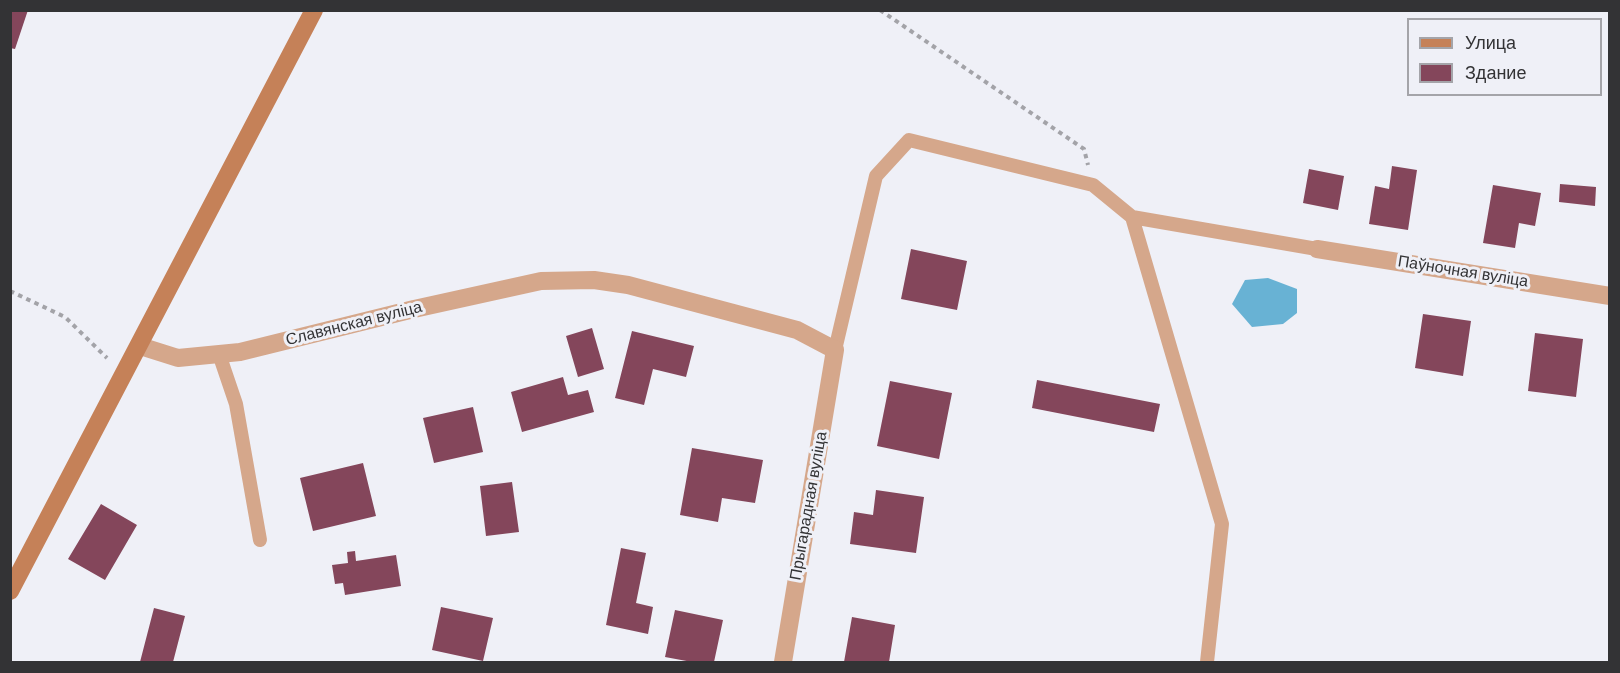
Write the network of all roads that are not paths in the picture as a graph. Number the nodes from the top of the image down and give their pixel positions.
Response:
1 (314, 10) edge
2 (1132, 217) junction
3 (1317, 249) joint
4 (1610, 296) edge
5 (140, 346) junction
6 (835, 350) junction
7 (219, 354) junction
8 (260, 540) dead end
9 (10, 591) edge
10 (783, 663) edge
11 (1207, 663) edge

1 - 5 street
2 - 3 lane
2 - 6 lane
2 - 11 lane
3 - 4 street, Паўночная вуліца
5 - 7 street, Славянская вуліца
5 - 9 street
6 - 7 street, Славянская вуліца
6 - 10 street, Прыгарадная вуліца
7 - 8 lane

